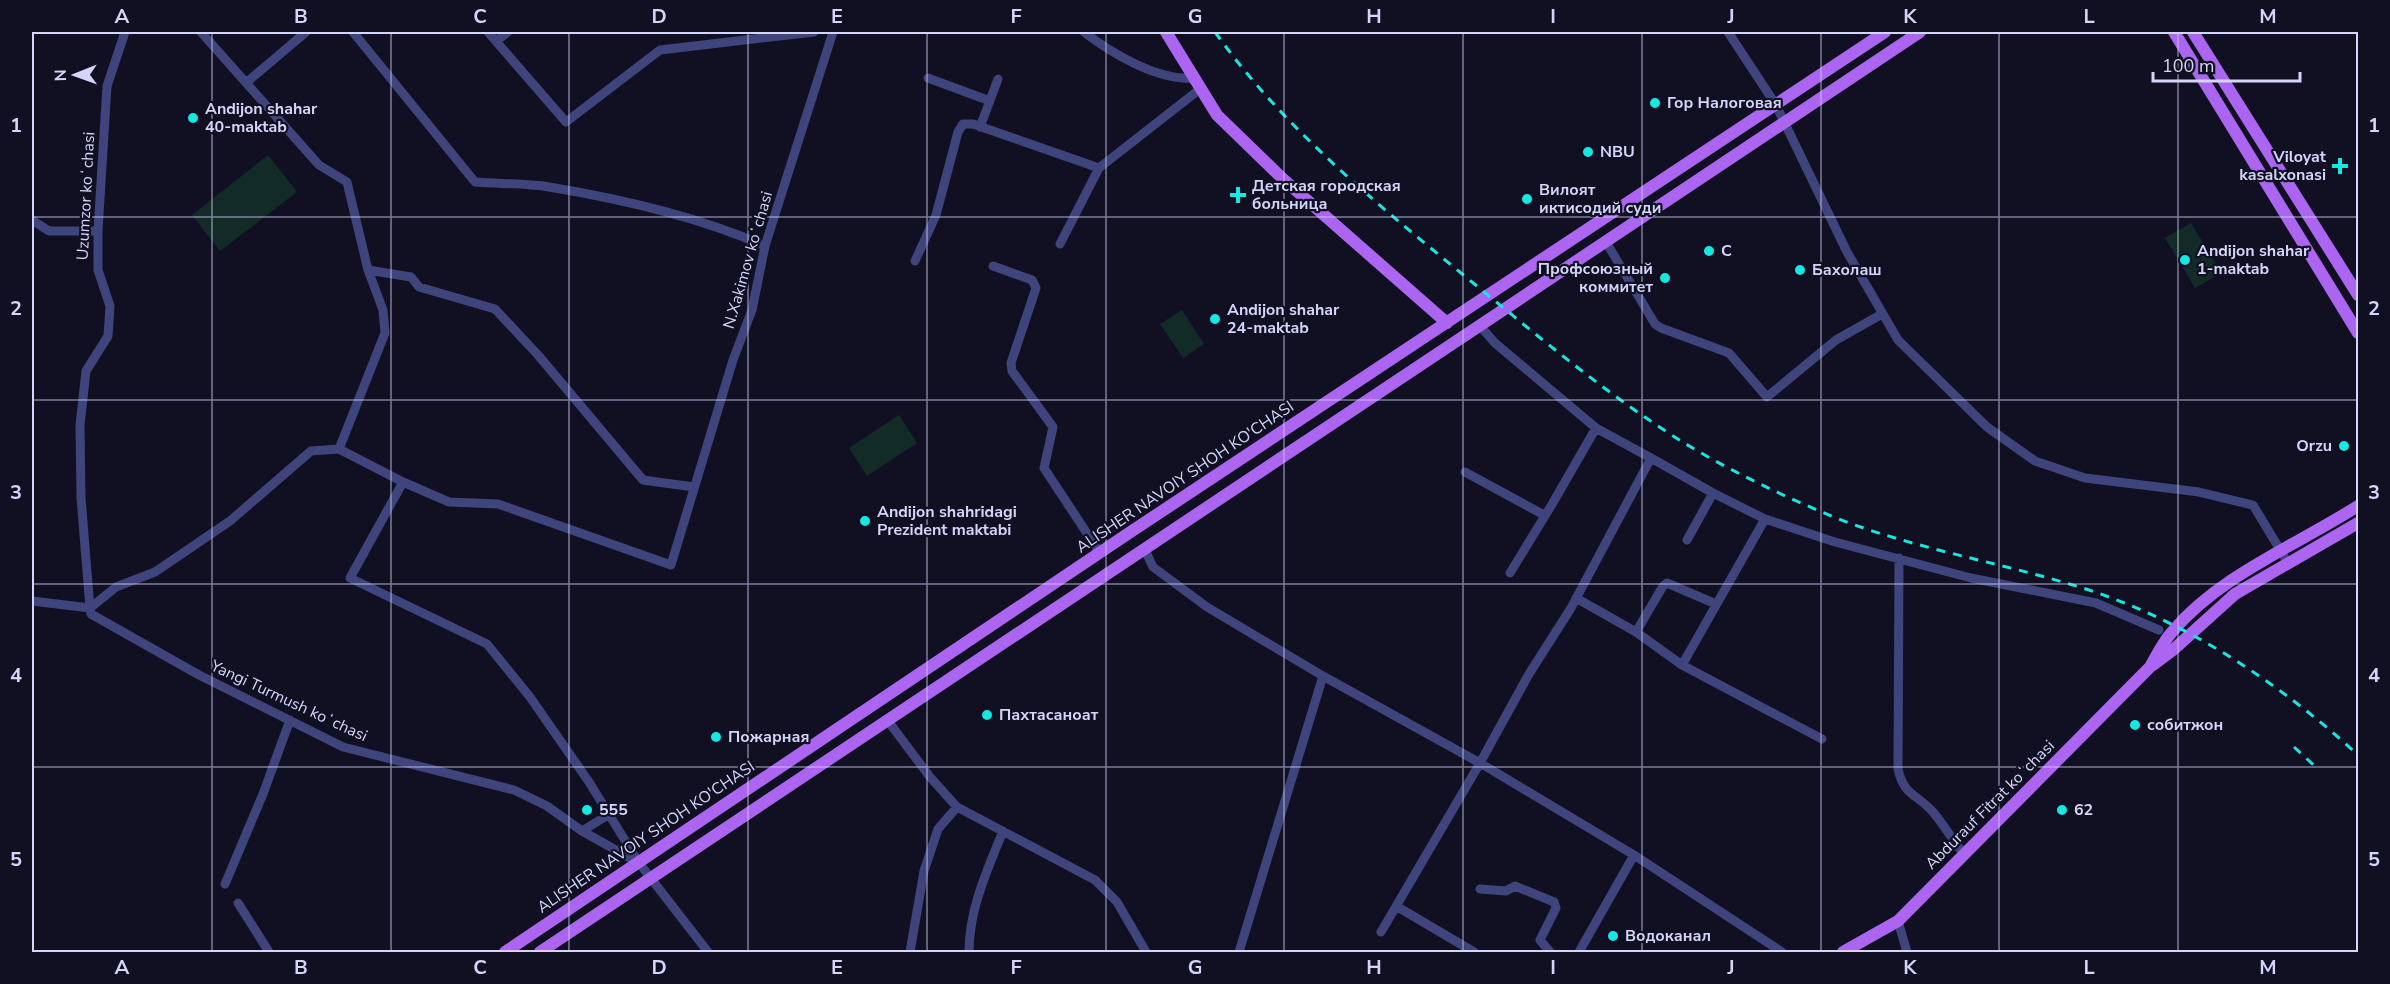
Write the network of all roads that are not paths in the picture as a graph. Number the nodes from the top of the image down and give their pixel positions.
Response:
1 (125, 32) edge
2 (201, 32) edge
3 (306, 32) edge
4 (353, 32) edge
5 (488, 32) edge
6 (507, 32) edge
7 (814, 32) edge
8 (833, 32) edge
9 (1084, 32) edge
10 (1166, 32) edge
11 (1728, 32) edge
12 (1885, 32) edge
13 (1920, 32) edge
14 (2174, 32) edge
15 (2193, 32) edge
16 (496, 41) junction
17 (928, 78) dead end
18 (1193, 78) junction
19 (998, 79) dead end
20 (247, 82) junction
21 (1200, 89) junction
22 (990, 101) junction
23 (1776, 105) junction
24 (1785, 122) junction
25 (980, 126) junction
26 (1099, 168) junction
27 (32, 220) edge
28 (98, 231) junction
29 (1606, 242) junction
30 (1060, 243) dead end
31 (765, 246) junction
32 (915, 261) dead end
33 (993, 266) dead end
34 (368, 270) junction
35 (2358, 295) edge
36 (1882, 314) junction
37 (1447, 323) junction
38 (1480, 326) junction
39 (2358, 333) edge
40 (1596, 428) junction
41 (339, 449) junction
42 (1246, 456) junction
43 (1651, 458) junction
44 (1465, 472) dead end
45 (1258, 474) junction
46 (403, 482) junction
47 (694, 487) junction
48 (1713, 493) junction
49 (2358, 506) edge
50 (1544, 514) junction
51 (1765, 519) junction
52 (2358, 523) edge
53 (1132, 531) junction
54 (1688, 540) dead end
55 (1145, 550) junction
56 (2283, 551) junction
57 (1100, 553) junction
58 (1899, 558) junction
59 (2288, 563) junction
60 (1510, 573) dead end
61 (1576, 598) junction
62 (32, 601) edge
63 (1716, 604) junction
64 (90, 608) junction
65 (2159, 630) dead end
66 (1636, 632) junction
67 (940, 662) junction
68 (1682, 665) junction
69 (2150, 667) junction
70 (1323, 676) junction
71 (951, 678) junction
72 (290, 720) junction
73 (888, 721) junction
74 (1822, 739) dead end
75 (1480, 764) junction
76 (761, 779) junction
77 (735, 797) junction
78 (773, 797) junction
79 (957, 807) junction
80 (748, 814) junction
81 (608, 815) junction
82 (582, 831) junction
83 (1003, 831) junction
84 (1964, 854) junction
85 (1634, 855) junction
86 (639, 863) junction
87 (651, 879) junction
88 (225, 884) dead end
89 (1480, 889) dead end
90 (238, 903) dead end
91 (1396, 906) junction
92 (1898, 921) junction
93 (1381, 932) dead end
94 (269, 952) edge
95 (505, 952) edge
96 (540, 952) edge
97 (708, 952) edge
98 (910, 952) edge
99 (969, 952) edge
100 (1146, 952) edge
101 (1239, 952) edge
102 (1474, 952) edge
103 (1550, 952) edge
104 (1579, 952) edge
105 (1782, 952) edge
106 (1843, 952) edge
107 (1907, 952) edge

1 - 28 street, Uzumzor koʻchasi
2 - 20 street
3 - 20 street
4 - 31 street
5 - 16 street
6 - 16 street
7 - 16 street
8 - 31 street, N.Xakimov koʻchasi
9 - 18 street
10 - 18 main road
11 - 23 street
12 - 23 main road, ALISHER NAVOIY SHOH KO'CHASI
13 - 24 main road
14 - 39 main road
15 - 35 main road
17 - 22 street
18 - 21 main road
19 - 22 street
20 - 34 street
21 - 26 street
21 - 37 main road
22 - 25 street
23 - 24 street
23 - 37 main road, ALISHER NAVOIY SHOH KO'CHASI
24 - 29 main road
24 - 36 street
25 - 26 street
25 - 32 street
26 - 30 street
27 - 28 street
28 - 64 street, Uzumzor koʻchasi
29 - 36 street
29 - 38 main road
31 - 47 street, N.Xakimov koʻchasi
33 - 57 street
34 - 41 street
34 - 47 street
36 - 56 street
37 - 42 main road, ALISHER NAVOIY SHOH KO'CHASI
38 - 40 street
38 - 45 main road
40 - 43 street
40 - 50 street
41 - 46 street
41 - 64 street
42 - 45 main road
42 - 53 main road, ALISHER NAVOIY SHOH KO'CHASI
43 - 48 street
43 - 61 street
44 - 50 street
45 - 55 main road
46 - 47 street, N.Xakimov koʻchasi
46 - 81 street
48 - 51 street
48 - 54 street
49 - 56 main road, Abdurauf Fitrat koʻchasi
50 - 60 street
51 - 58 street
51 - 63 street
52 - 59 main road, Abdurauf Fitrat koʻchasi
53 - 55 main road
53 - 57 main road, ALISHER NAVOIY SHOH KO'CHASI
55 - 70 street
55 - 71 main road
56 - 59 street
56 - 69 main road, Abdurauf Fitrat koʻchasi
57 - 67 main road, ALISHER NAVOIY SHOH KO'CHASI
58 - 65 street
58 - 84 street
59 - 69 main road, Abdurauf Fitrat koʻchasi
61 - 66 street
61 - 75 street
62 - 64 street
63 - 66 street
63 - 68 street
64 - 72 street, Yangi Turmush koʻchasi
66 - 68 street
67 - 71 main road
67 - 76 main road, ALISHER NAVOIY SHOH KO'CHASI
68 - 74 street
69 - 84 main road, Abdurauf Fitrat koʻchasi
70 - 75 street
70 - 101 street
71 - 73 main road
72 - 82 street, Yangi Turmush koʻchasi
72 - 88 street
73 - 78 main road
73 - 79 street
75 - 85 street
75 - 91 street
76 - 77 main road, ALISHER NAVOIY SHOH KO'CHASI
76 - 78 main road
77 - 80 main road
77 - 86 main road, ALISHER NAVOIY SHOH KO'CHASI
78 - 80 main road
79 - 83 street
79 - 98 street
80 - 87 main road
81 - 82 street
81 - 86 street
82 - 86 street, Yangi Turmush koʻchasi
83 - 99 street
83 - 100 street
84 - 92 main road, Abdurauf Fitrat koʻchasi
85 - 104 street
85 - 105 street
86 - 87 street
86 - 95 main road, ALISHER NAVOIY SHOH KO'CHASI
87 - 96 main road
87 - 97 street
89 - 103 street
90 - 94 street
91 - 93 street
91 - 102 street
92 - 106 main road, Abdurauf Fitrat koʻchasi
92 - 107 street

